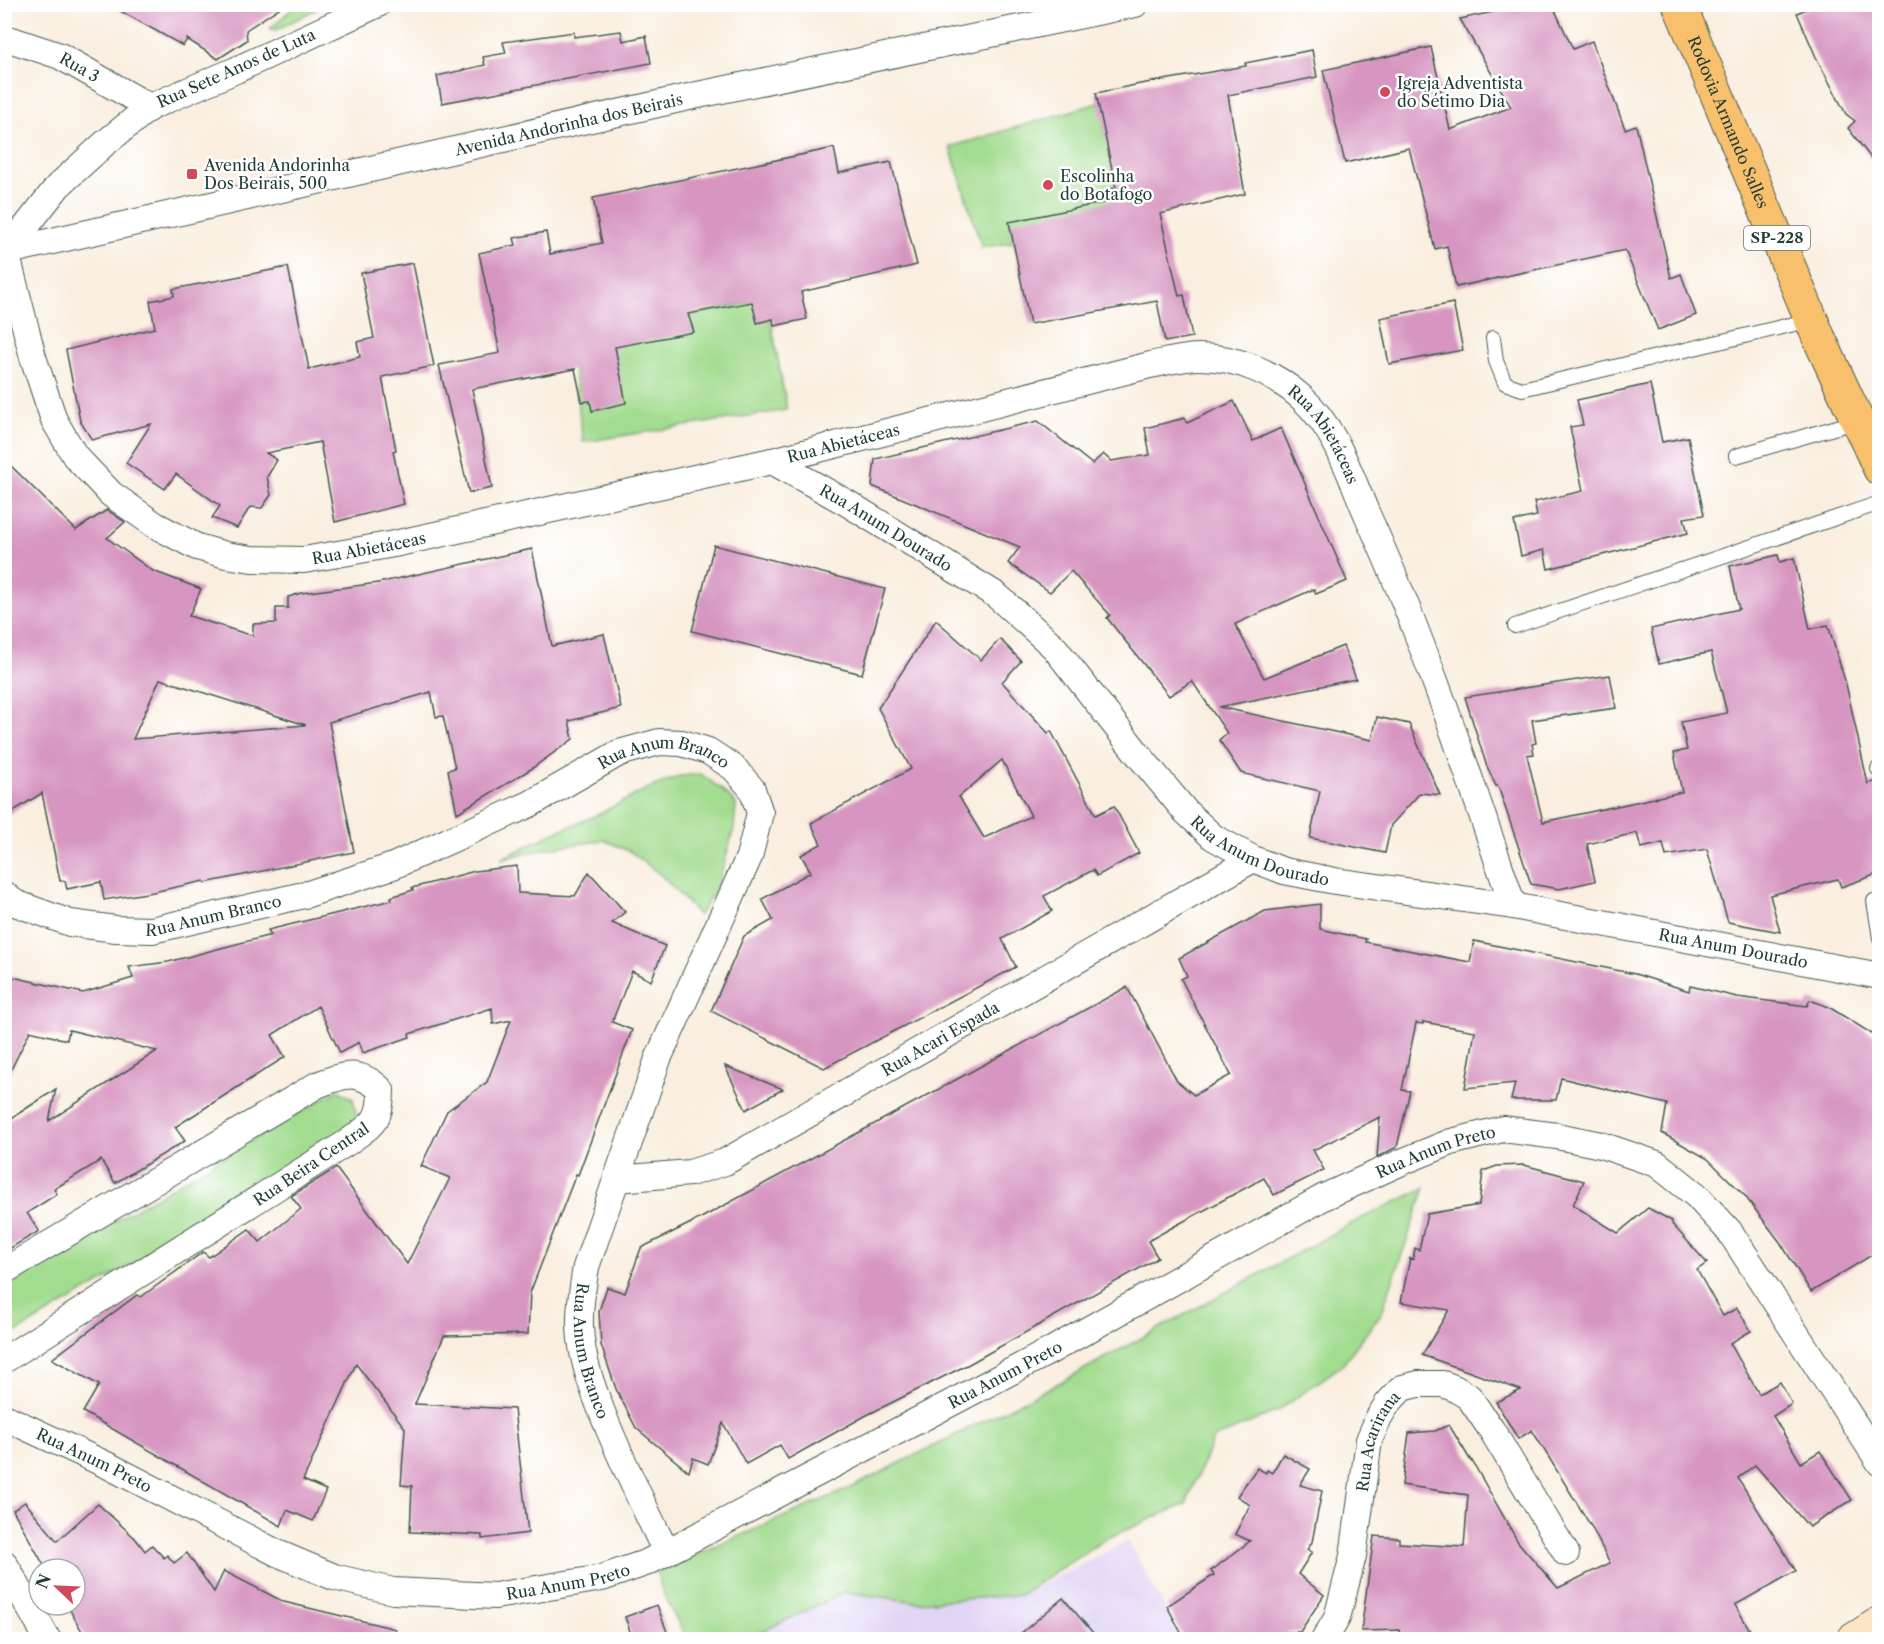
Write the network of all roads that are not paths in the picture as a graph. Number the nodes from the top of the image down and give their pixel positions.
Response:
1 (378, 4) edge
2 (1135, 4) edge
3 (1679, 4) edge
4 (4, 40) edge
5 (150, 106) junction
6 (5, 252) edge
7 (1811, 320) junction
8 (1493, 338) dead end
9 (1858, 421) junction
10 (1736, 456) dead end
11 (772, 461) junction
12 (1880, 469) edge
13 (1880, 503) edge
14 (1515, 626) dead end
15 (1253, 860) junction
16 (4, 894) edge
17 (1874, 901) dead end
18 (1513, 906) junction
19 (1880, 938) edge
20 (1880, 976) edge
21 (617, 1179) junction
22 (4, 1270) edge
23 (4, 1360) edge
24 (4, 1417) edge
25 (1880, 1463) edge
26 (666, 1552) junction
27 (1566, 1553) dead end
28 (4, 1563) edge
29 (1880, 1623) edge
30 (48, 1640) edge
31 (1324, 1640) edge
32 (1853, 1640) edge

1 - 5 street, Rua Sete Anos de Luta
2 - 6 street, Avenida Andorinha dos Beirais
3 - 7 main road, Rodovia Armando Salles / SP-228
4 - 5 street, Rua 3
5 - 6 street, Rua Sete Anos de Luta
6 - 11 street, Rua Abietáceas
7 - 8 lane
7 - 9 main road, Rodovia Armando Salles / SP-228
9 - 10 lane
9 - 12 main road, Rodovia Armando Salles / SP-228
11 - 15 street, Rua Anum Dourado
11 - 18 street, Rua Abietáceas
13 - 14 lane
15 - 18 street, Rua Anum Dourado
15 - 21 street, Rua Acari Espada
16 - 21 street, Rua Anum Branco
17 - 19 lane
18 - 20 street, Rua Anum Dourado
21 - 26 street, Rua Anum Branco
22 - 23 street, Rua Beira Central
24 - 26 street, Rua Anum Preto
25 - 26 street, Rua Anum Preto
27 - 31 street, Rua Acarirana
28 - 30 street
29 - 32 street

